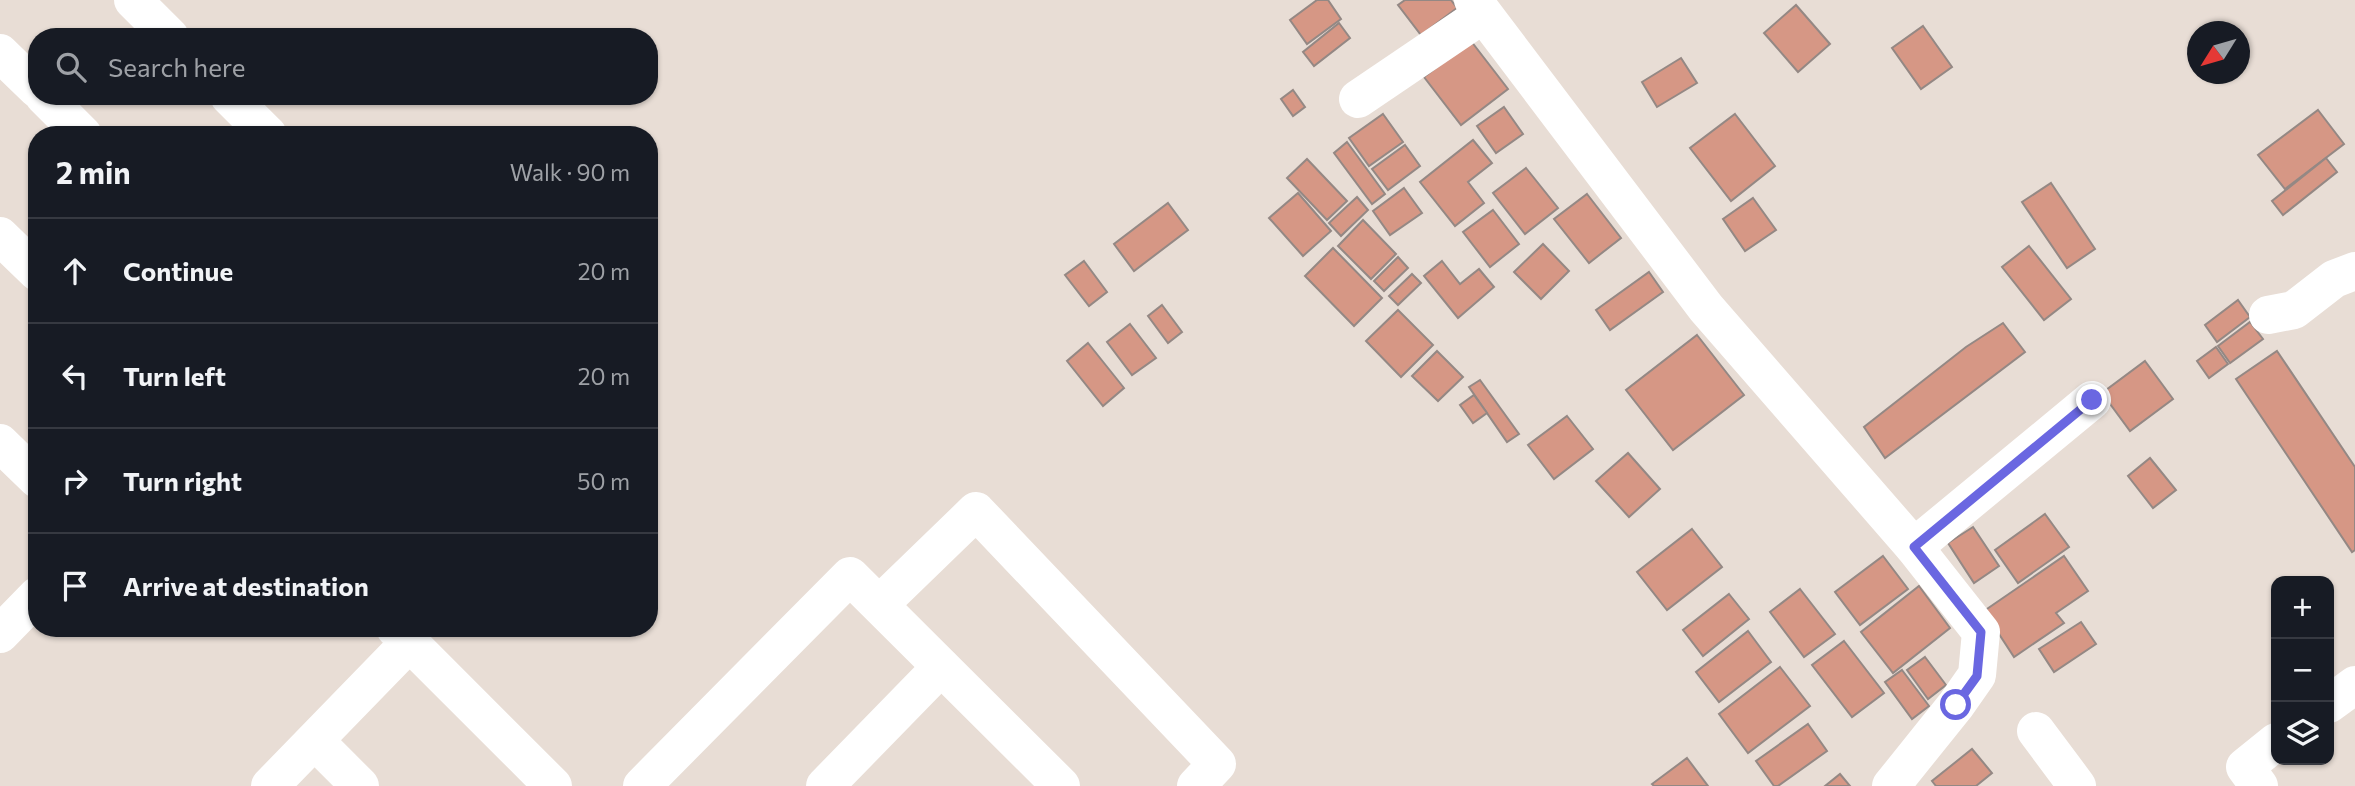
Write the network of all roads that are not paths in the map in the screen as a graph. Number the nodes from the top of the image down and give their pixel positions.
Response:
1 (133, 0) edge
2 (1478, 7) edge
3 (161, 28) edge
4 (0, 53) edge
5 (28, 80) edge
6 (1358, 99) dead end
7 (53, 105) edge
8 (238, 105) edge
9 (74, 126) edge
10 (259, 126) edge
11 (0, 236) edge
12 (28, 263) edge
13 (2355, 271) edge
14 (2268, 315) dead end
15 (2092, 400) dead end
16 (0, 443) edge
17 (28, 470) edge
18 (1914, 547) junction
19 (880, 604) junction
20 (28, 605) edge
21 (0, 634) edge
22 (401, 637) edge
23 (403, 637) edge
24 (941, 667) junction
25 (2355, 685) edge
26 (2332, 702) edge
27 (2036, 731) dead end
28 (315, 741) junction
29 (2271, 747) edge
30 (1039, 779) edge
31 (271, 786) edge
32 (360, 786) edge
33 (553, 786) edge
34 (642, 786) edge
35 (825, 786) edge
36 (1196, 786) edge
37 (1891, 786) edge
38 (2077, 786) edge
39 (2259, 786) edge

1 - 3 street
2 - 6 street
2 - 18 street
4 - 5 street
7 - 9 street
8 - 10 street
11 - 12 street
13 - 14 street
15 - 18 street
16 - 17 street
18 - 37 street
19 - 24 street
19 - 34 street
19 - 36 street
20 - 21 street
22 - 28 street
23 - 33 street
24 - 30 street
24 - 35 street
25 - 26 street
27 - 38 street
28 - 31 street
28 - 32 street
29 - 39 street

